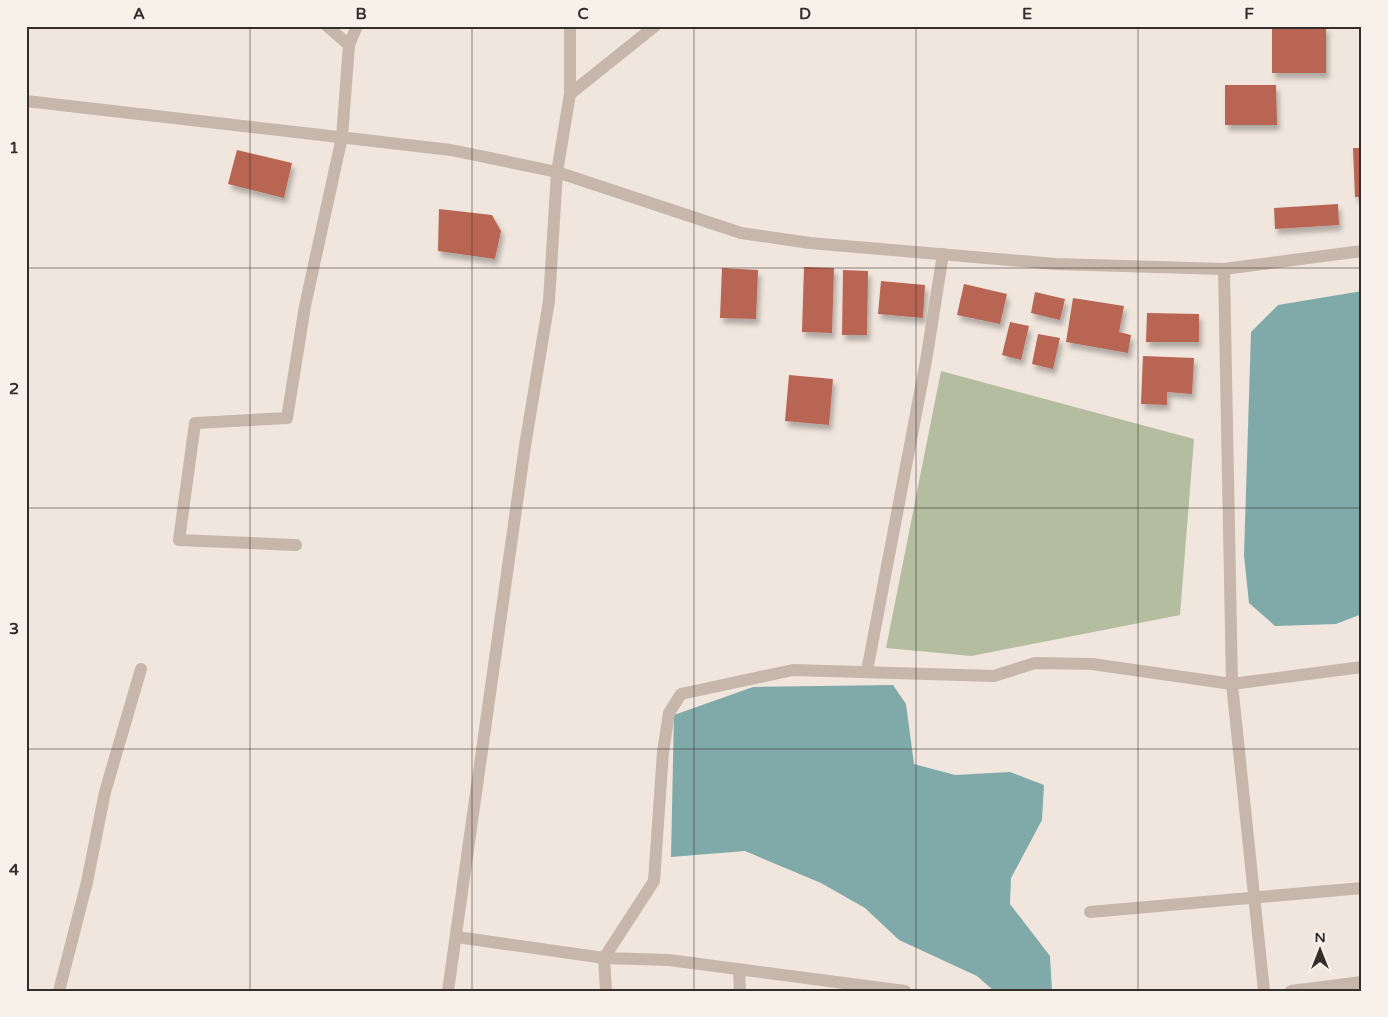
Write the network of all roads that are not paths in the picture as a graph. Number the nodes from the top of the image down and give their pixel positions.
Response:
1 (327, 26) edge
2 (357, 26) edge
3 (570, 26) edge
4 (655, 26) edge
5 (349, 45) junction
6 (570, 94) junction
7 (26, 101) edge
8 (342, 137) junction
9 (557, 172) junction
10 (1362, 251) edge
11 (943, 254) junction
12 (1224, 269) junction
13 (296, 545) dead end
14 (1362, 667) edge
15 (141, 668) dead end
16 (867, 671) junction
17 (1232, 684) junction
18 (1362, 888) edge
19 (1254, 899) junction
20 (1090, 912) dead end
21 (457, 938) junction
22 (604, 958) junction
23 (739, 971) junction
24 (1362, 982) edge
25 (59, 991) edge
26 (448, 991) edge
27 (606, 991) edge
28 (740, 991) edge
29 (905, 991) edge
30 (1264, 991) edge
31 (1291, 991) edge

1 - 5 street
2 - 5 street
3 - 6 street
4 - 6 street
5 - 8 street
6 - 9 street
7 - 8 street
8 - 9 street
8 - 13 street
9 - 11 street
9 - 21 street
10 - 12 street
11 - 12 street
11 - 16 street
12 - 17 street
14 - 17 street
15 - 25 street
16 - 17 street
16 - 22 street
17 - 19 street
18 - 19 street
19 - 20 street
19 - 30 street
21 - 22 street
21 - 26 street
22 - 23 street
22 - 27 street
23 - 28 street
23 - 29 street
24 - 31 street

